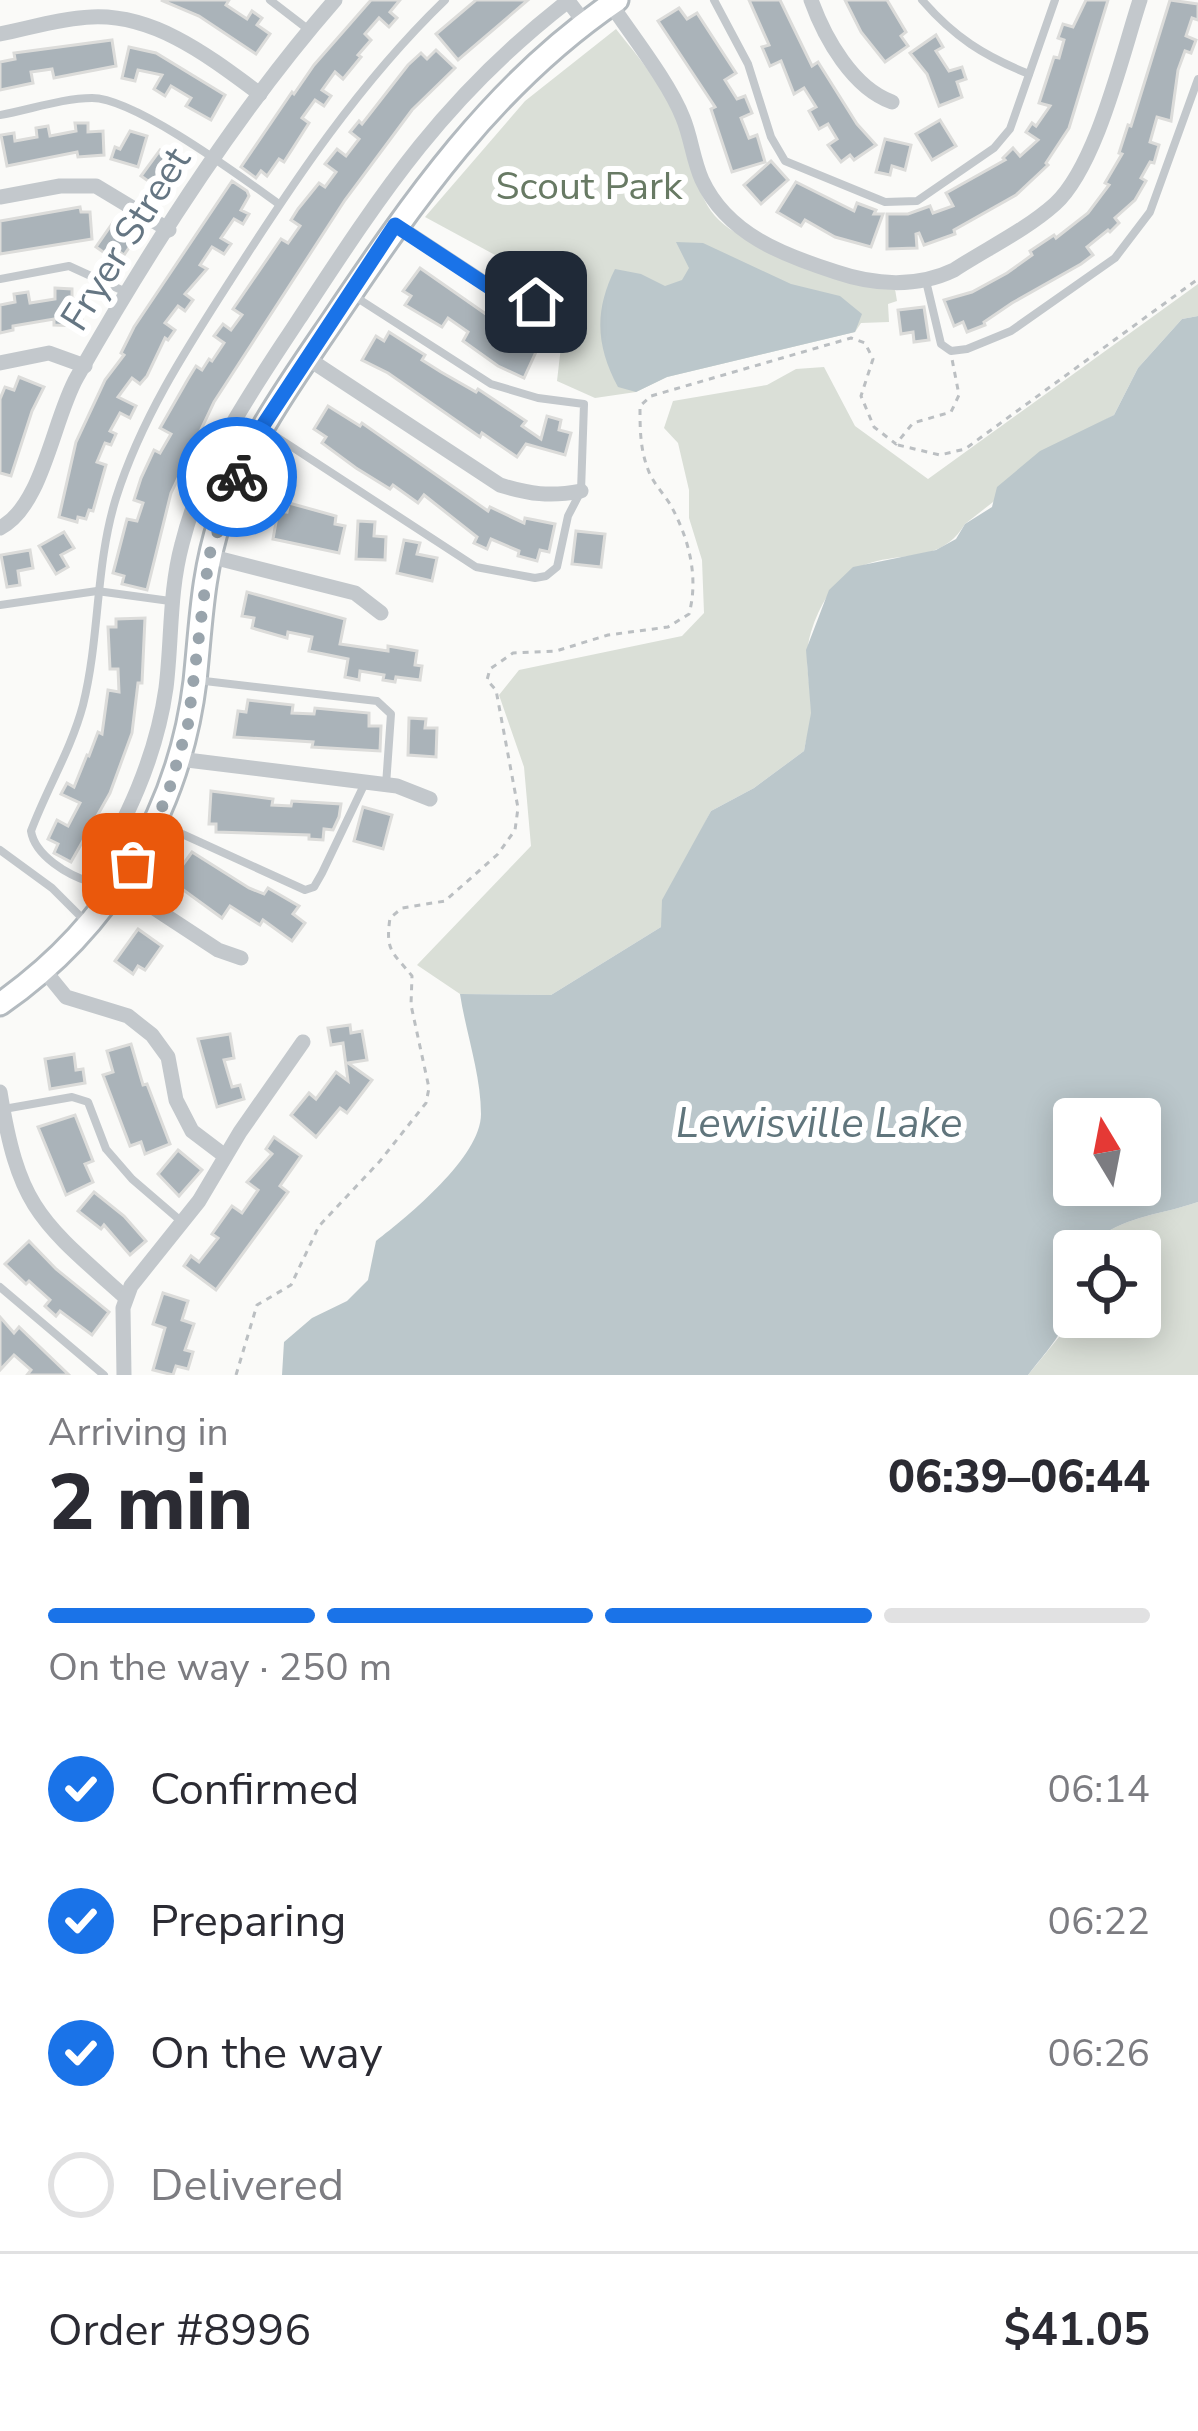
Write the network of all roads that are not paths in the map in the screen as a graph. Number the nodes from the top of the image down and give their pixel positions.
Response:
1 (270, 0) edge
2 (335, 0) edge
3 (445, 0) edge
4 (713, 0) edge
5 (811, 0) edge
6 (922, 0) edge
7 (1054, 0) edge
8 (1141, 0) edge
9 (612, 1) edge
10 (585, 23) junction
11 (309, 30) junction
12 (0, 34) edge
13 (1029, 74) junction
14 (1198, 79) edge
15 (260, 94) junction
16 (892, 103) dead end
17 (0, 115) edge
18 (216, 159) junction
19 (0, 197) edge
20 (279, 204) junction
21 (395, 225) junction
22 (169, 230) junction
23 (0, 279) edge
24 (926, 279) junction
25 (128, 293) junction
26 (350, 294) junction
27 (536, 302) dead end
28 (307, 358) junction
29 (0, 363) edge
30 (85, 366) junction
31 (262, 427) junction
32 (581, 491) junction
33 (0, 528) edge
34 (209, 556) junction
35 (97, 590) junction
36 (171, 601) junction
37 (0, 605) edge
38 (381, 613) dead end
39 (195, 680) junction
40 (178, 759) junction
41 (364, 784) junction
42 (386, 785) junction
43 (430, 799) dead end
44 (156, 823) junction
45 (0, 850) edge
46 (90, 882) junction
47 (115, 891) junction
48 (89, 925) junction
49 (241, 958) dead end
50 (44, 970) junction
51 (0, 1004) edge
52 (303, 1042) dead end
53 (1, 1101) edge
54 (225, 1156) junction
55 (182, 1223) junction
56 (0, 1287) edge
57 (126, 1298) junction
58 (104, 1375) edge
59 (124, 1375) edge

1 - 11 lane
2 - 11 street, Fryer Street
3 - 20 lane
4 - 13 lane
5 - 16 street
6 - 13 lane
7 - 13 lane
8 - 24 street
9 - 10 main road
9 - 24 street
10 - 21 main road
10 - 36 street
11 - 15 street, Fryer Street
12 - 15 street
14 - 24 lane
15 - 18 street, Fryer Street
17 - 18 lane
18 - 20 lane
18 - 22 street, Fryer Street
19 - 22 street
20 - 35 lane
21 - 26 main road
21 - 27 street
22 - 25 street, Fryer Street
23 - 25 lane
25 - 30 street, Fryer Street
26 - 28 main road
26 - 32 lane
28 - 31 main road
28 - 32 street
29 - 30 street
30 - 33 street, Fryer Street
31 - 32 lane
31 - 34 main road
34 - 38 street
34 - 39 main road
35 - 36 lane
35 - 37 lane
35 - 46 lane
36 - 46 street
39 - 40 main road
39 - 42 lane
40 - 41 street
40 - 44 main road
41 - 42 street
41 - 44 lane
42 - 43 street
44 - 47 main road
45 - 48 lane
46 - 47 street
47 - 48 main road
47 - 49 street
48 - 50 main road
50 - 51 main road
50 - 54 street
52 - 54 street
53 - 55 lane
53 - 57 street
54 - 55 street
55 - 57 street
56 - 58 lane
57 - 59 street

